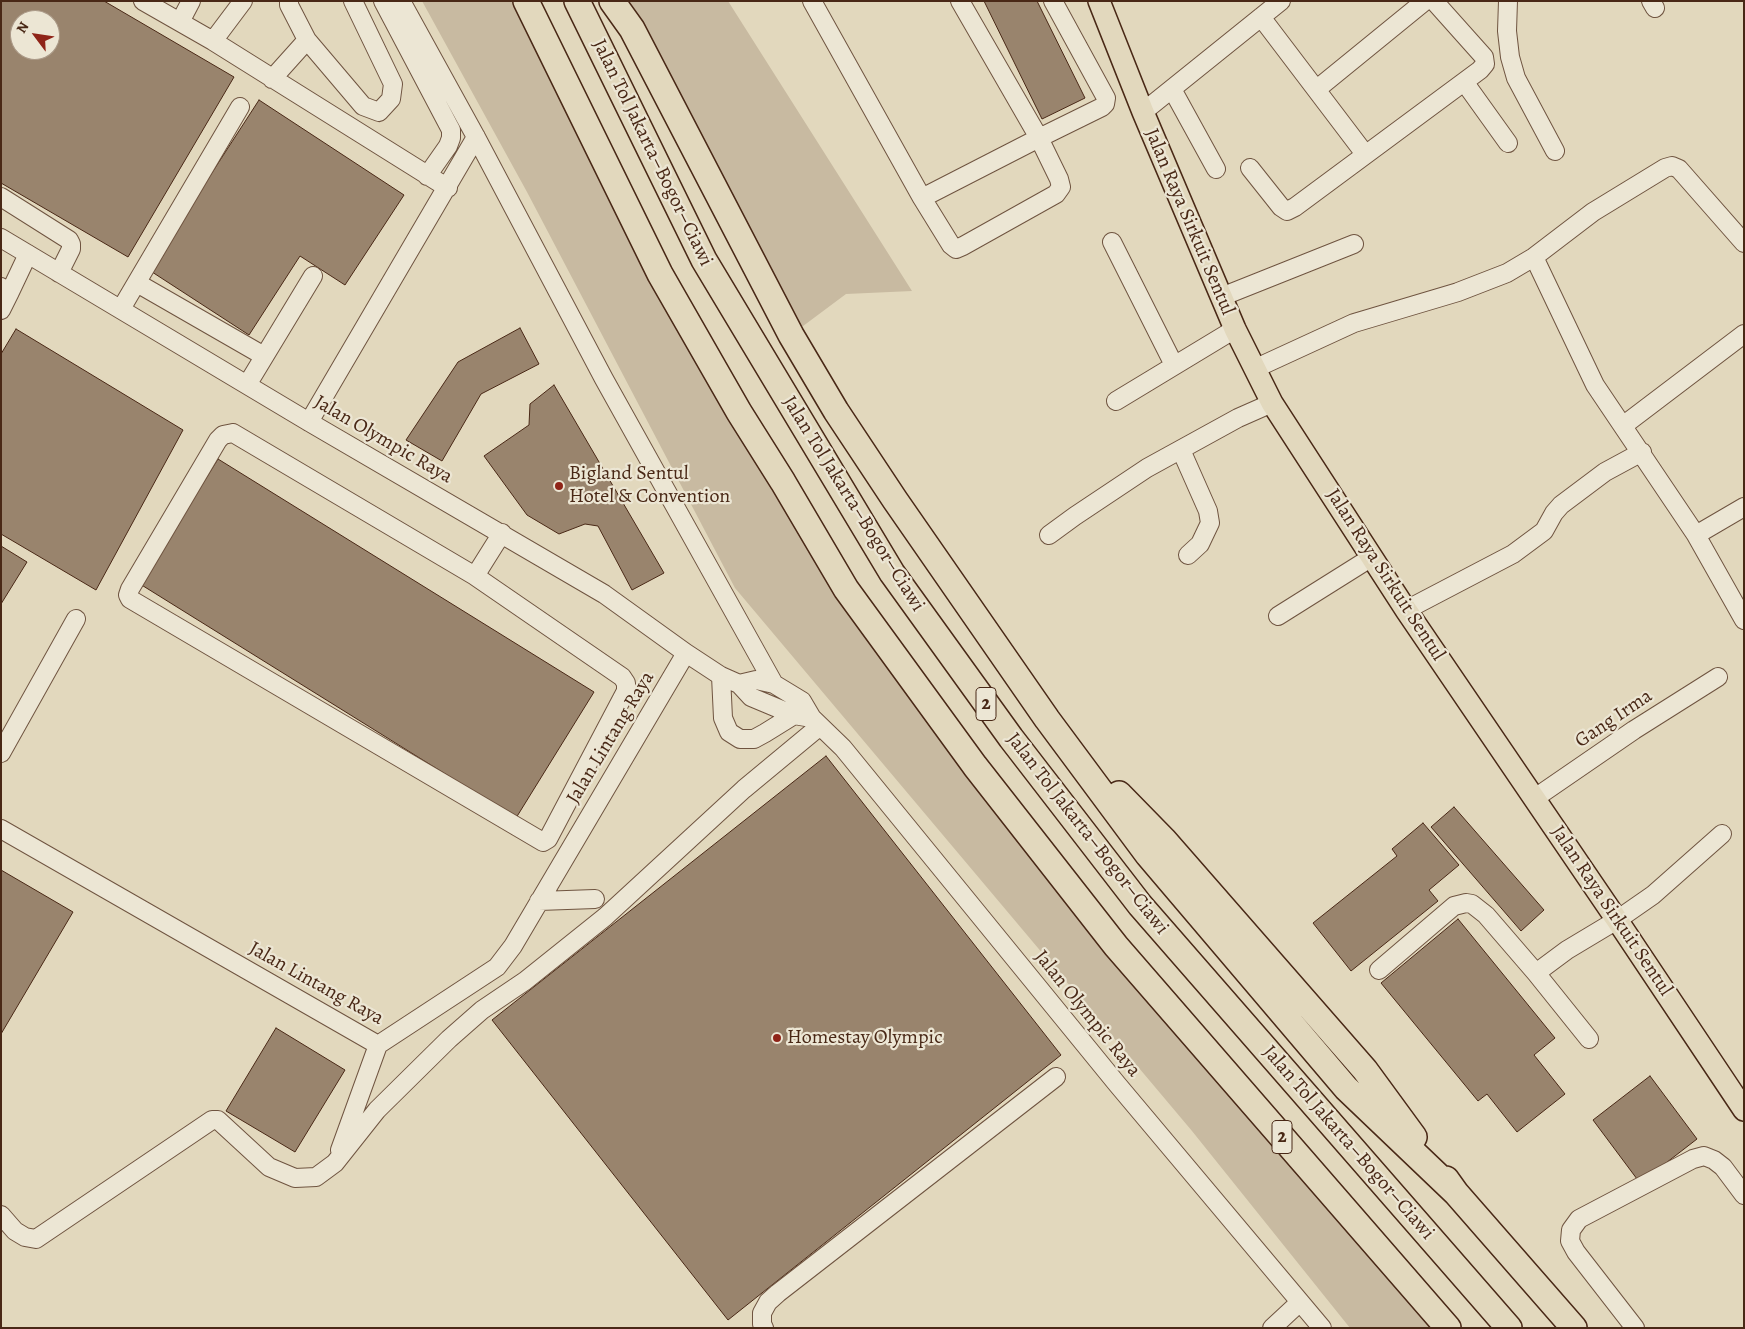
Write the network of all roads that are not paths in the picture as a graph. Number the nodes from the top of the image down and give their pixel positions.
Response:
1 (143, 1) edge
2 (191, 1) edge
3 (243, 1) edge
4 (289, 1) edge
5 (353, 1) edge
6 (383, 1) edge
7 (401, 1) edge
8 (526, 1) edge
9 (577, 1) edge
10 (612, 1) edge
11 (812, 1) edge
12 (960, 1) edge
13 (1053, 1) edge
14 (1099, 1) edge
15 (1281, 1) edge
16 (1425, 1) edge
17 (1434, 1) edge
18 (1508, 1) edge
19 (1261, 17) junction
20 (180, 22) junction
21 (307, 40) junction
22 (213, 41) junction
23 (272, 79) junction
24 (1465, 82) junction
25 (1172, 89) junction
26 (1317, 89) junction
27 (240, 107) dead end
28 (1143, 112) junction
29 (476, 137) junction
30 (1039, 138) junction
31 (1508, 143) dead end
32 (1555, 151) dead end
33 (1365, 154) junction
34 (1250, 168) dead end
35 (1216, 170) dead end
36 (427, 176) junction
37 (448, 188) junction
38 (1, 197) edge
39 (922, 198) junction
40 (1, 238) edge
41 (1112, 242) dead end
42 (1744, 243) edge
43 (1354, 244) dead end
44 (28, 254) junction
45 (1534, 256) junction
46 (59, 273) junction
47 (313, 276) dead end
48 (137, 283) junction
49 (6, 290) edge
50 (1221, 297) junction
51 (1, 310) edge
52 (122, 310) junction
53 (1235, 330) junction
54 (1744, 334) edge
55 (264, 356) junction
56 (1174, 365) junction
57 (1254, 369) junction
58 (247, 385) junction
59 (1116, 401) dead end
60 (1272, 403) junction
61 (309, 422) junction
62 (1624, 425) junction
63 (1181, 450) junction
64 (1642, 452) junction
65 (1744, 507) edge
66 (502, 533) junction
67 (1049, 535) dead end
68 (1696, 535) junction
69 (1188, 555) dead end
70 (1372, 557) junction
71 (475, 576) junction
72 (1406, 610) junction
73 (1278, 616) dead end
74 (76, 619) dead end
75 (1744, 620) edge
76 (686, 653) junction
77 (721, 676) junction
78 (1718, 677) dead end
79 (739, 684) junction
80 (774, 684) junction
81 (798, 708) junction
82 (816, 722) junction
83 (1, 753) edge
84 (1535, 798) junction
85 (1, 829) edge
86 (1722, 834) dead end
87 (595, 900) dead end
88 (539, 901) junction
89 (1617, 920) junction
90 (1379, 970) dead end
91 (1536, 973) junction
92 (1589, 1039) dead end
93 (378, 1045) junction
94 (1056, 1077) dead end
95 (1744, 1110) edge
96 (335, 1163) junction
97 (1744, 1195) edge
98 (1, 1215) edge
99 (1396, 1268) junction
100 (1300, 1302) junction
101 (764, 1328) edge
102 (1272, 1328) edge
103 (1322, 1328) edge
104 (1431, 1328) edge
105 (1448, 1328) edge
106 (1509, 1328) edge
107 (1574, 1328) edge
108 (1635, 1328) edge

1 - 20 street
2 - 20 street
3 - 22 street
4 - 21 street
5 - 21 street
6 - 36 street
7 - 29 street
8 - 99 highway, 2
9 - 106 highway, Jalan Tol Jakarta–Bogor–Ciawi / 2
10 - 107 highway
11 - 39 street
12 - 30 street
13 - 30 street
14 - 28 main road, Jalan Raya Sirkuit Sentul
15 - 19 street
16 - 26 street
17 - 24 street
18 - 32 street
19 - 25 street
19 - 26 street
20 - 22 street
21 - 23 street
22 - 23 street
23 - 36 street
24 - 31 street
24 - 33 street
25 - 28 street
25 - 35 street
26 - 33 street
27 - 48 street
28 - 50 main road, Jalan Raya Sirkuit Sentul
29 - 37 street
29 - 80 street
30 - 39 street
30 - 39 street
33 - 34 street
36 - 37 street
37 - 61 street
38 - 46 street
40 - 44 street, Jalan Olympic Raya
41 - 56 street
42 - 45 street
43 - 50 street
44 - 46 street, Jalan Olympic Raya
44 - 49 street
45 - 57 street
45 - 62 street
46 - 52 street, Jalan Olympic Raya
47 - 55 street
48 - 52 street
48 - 55 street
49 - 51 street
50 - 53 main road, Jalan Raya Sirkuit Sentul
52 - 58 street, Jalan Olympic Raya
53 - 56 street
53 - 57 main road, Jalan Raya Sirkuit Sentul
54 - 62 street
55 - 58 street
56 - 59 street
57 - 60 main road, Jalan Raya Sirkuit Sentul
58 - 61 street, Jalan Olympic Raya
60 - 63 street
60 - 70 main road, Jalan Raya Sirkuit Sentul
61 - 66 street, Jalan Olympic Raya
62 - 64 street
63 - 67 street
63 - 69 street
64 - 68 street
64 - 72 street
65 - 68 street
66 - 71 street
66 - 76 street, Jalan Olympic Raya
68 - 75 street
70 - 72 main road, Jalan Raya Sirkuit Sentul
70 - 73 street
71 - 71 street
72 - 84 main road, Jalan Raya Sirkuit Sentul
74 - 83 street
76 - 77 street, Jalan Olympic Raya
76 - 88 street, Jalan Lintang Raya
77 - 79 street, Jalan Olympic Raya
77 - 81 street
78 - 84 street, Gang Irma
79 - 80 street, Jalan Olympic Raya
79 - 81 street, Jalan Olympic Raya
80 - 81 street, Jalan Olympic Raya
81 - 82 street, Jalan Olympic Raya
82 - 96 street
82 - 100 street, Jalan Olympic Raya
84 - 89 main road, Jalan Raya Sirkuit Sentul
85 - 93 street, Jalan Lintang Raya
86 - 89 street
87 - 88 street
88 - 93 street, Jalan Lintang Raya
89 - 91 street
89 - 95 main road, Jalan Raya Sirkuit Sentul
90 - 91 street
91 - 92 street
93 - 96 street
94 - 101 street
96 - 98 street
97 - 108 street
99 - 104 highway
99 - 105 highway, 2
100 - 102 street
100 - 103 street, Jalan Olympic Raya

